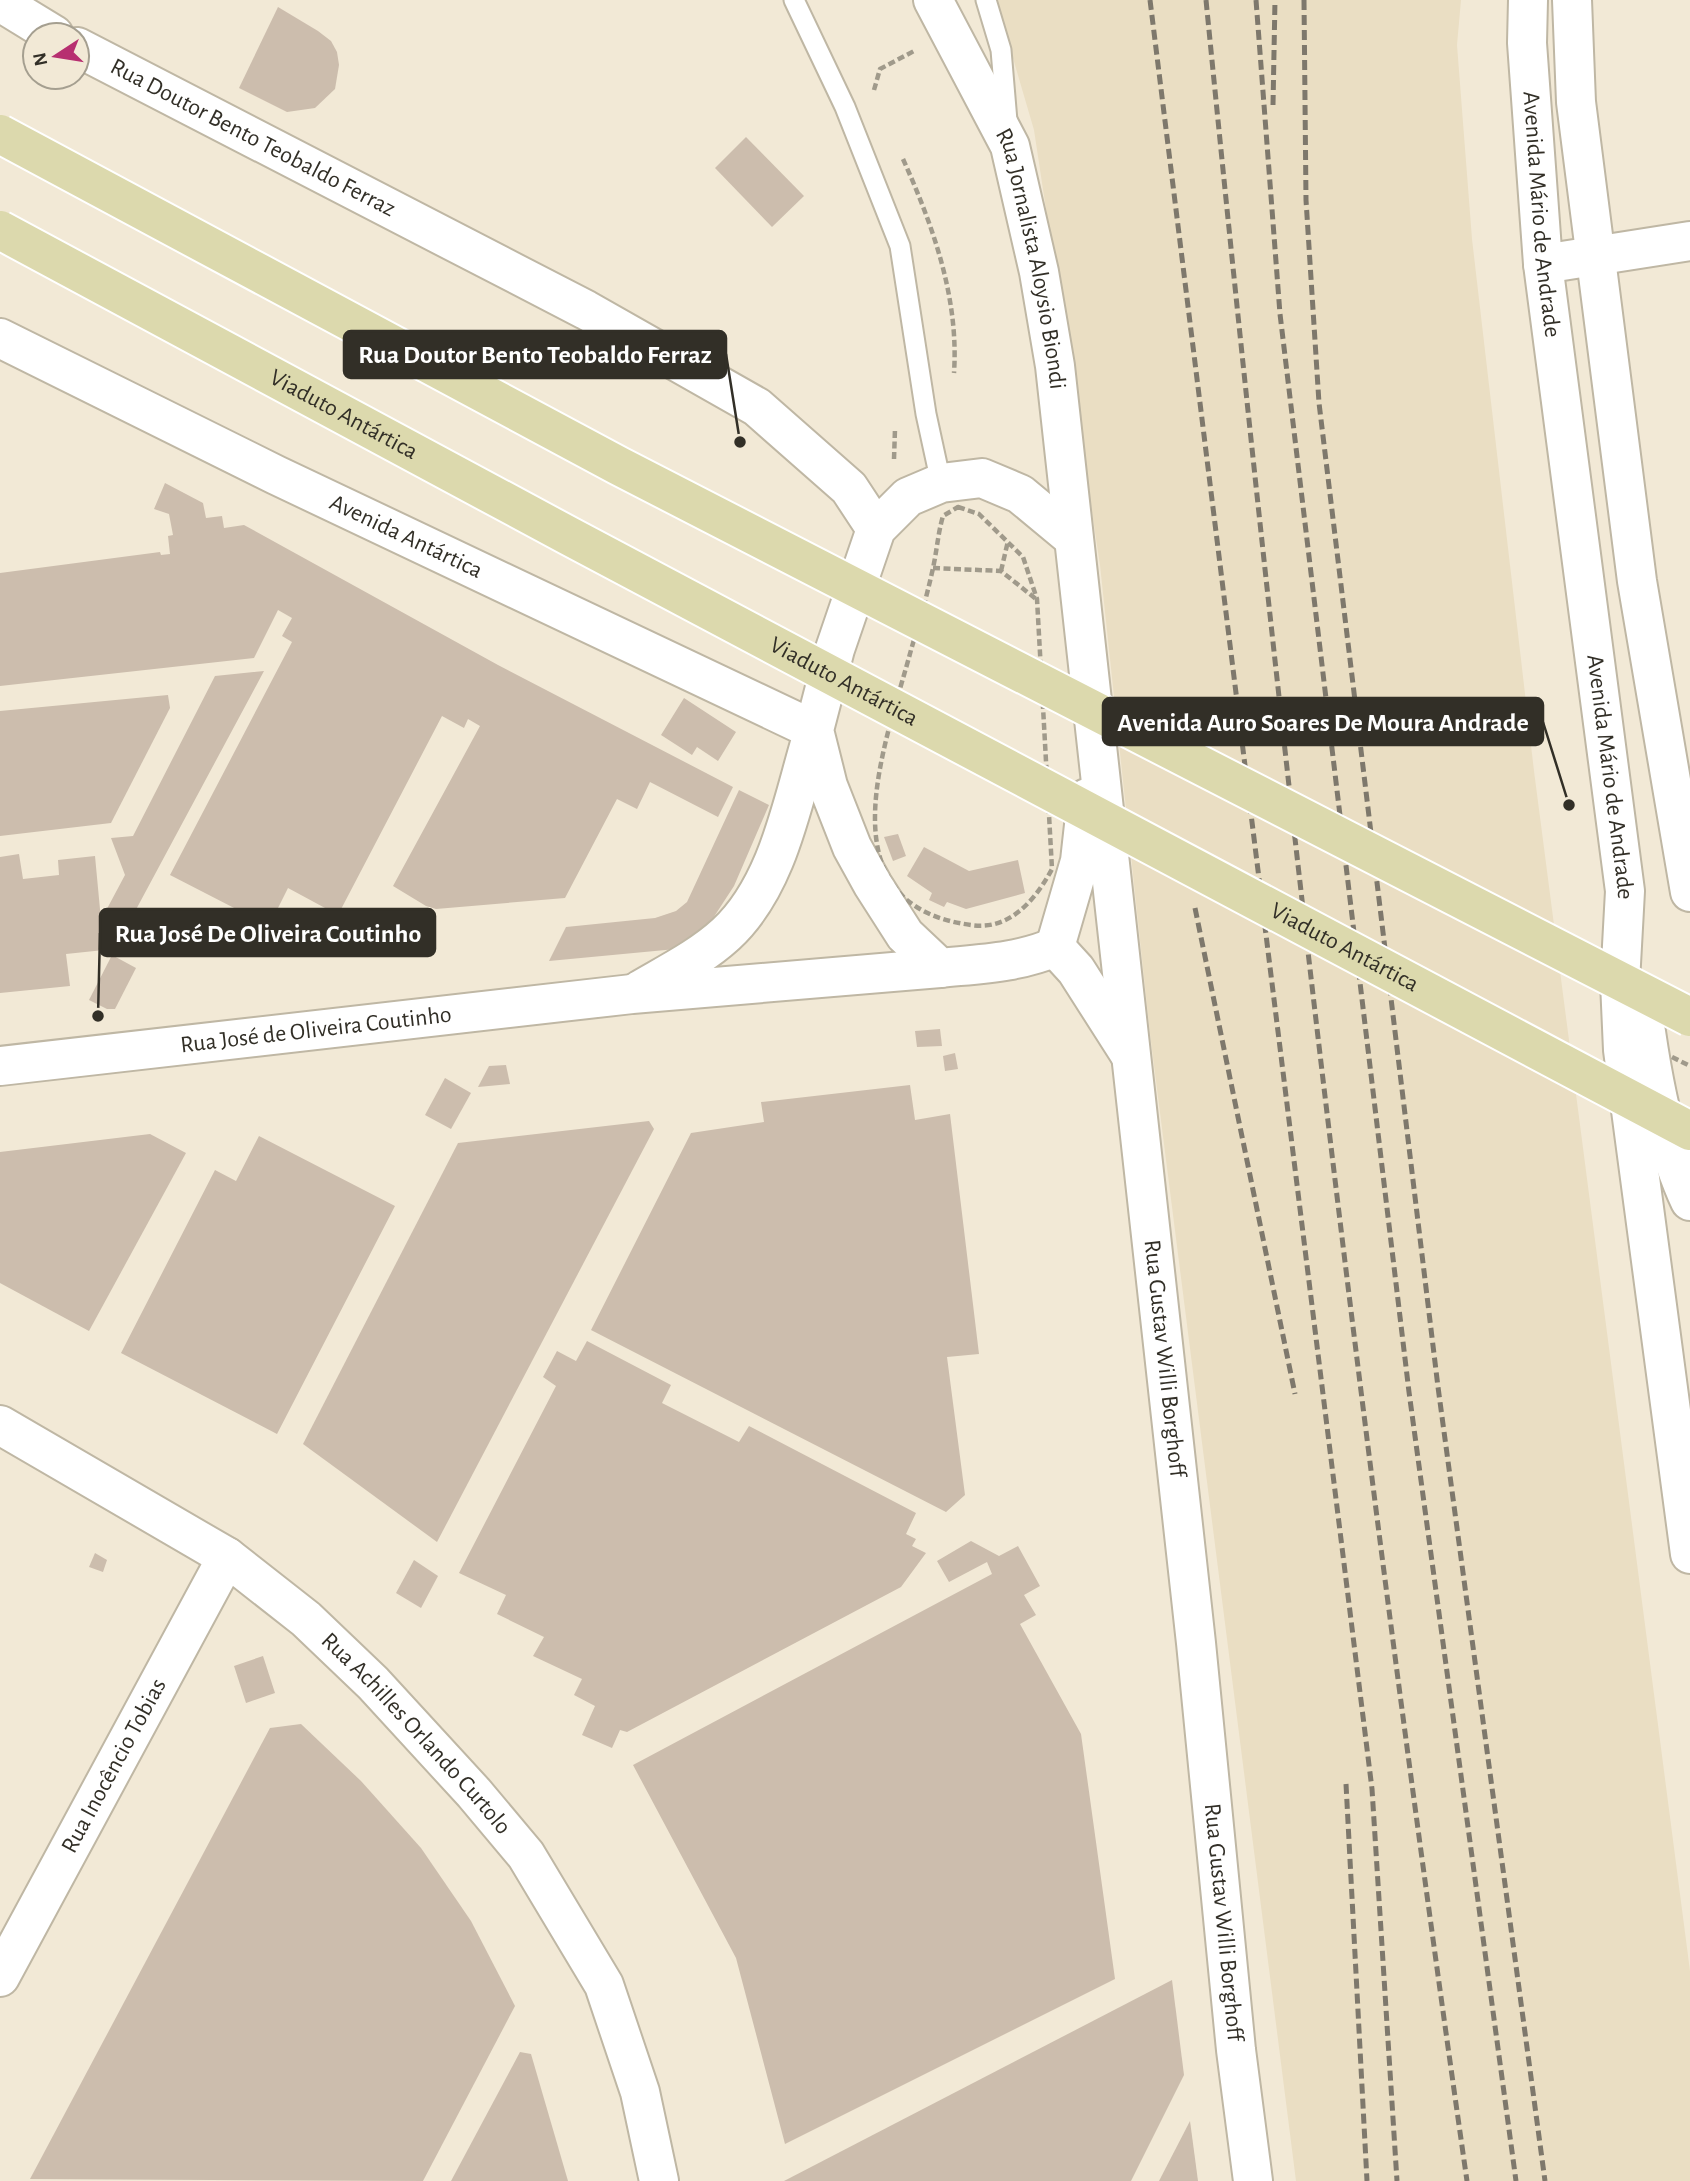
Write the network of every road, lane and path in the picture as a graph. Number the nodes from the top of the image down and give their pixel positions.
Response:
1 (794, 0) edge
2 (933, 0) edge
3 (986, 0) edge
4 (1528, 0) edge
5 (1572, 0) edge
6 (0, 2) edge
7 (31, 21) edge
8 (91, 54) edge
9 (0, 134) edge
10 (1010, 146) junction
11 (0, 230) edge
12 (1690, 241) edge
13 (1594, 254) junction
14 (1543, 264) junction
15 (0, 338) edge
16 (894, 418) dead end
17 (893, 463) dead end
18 (941, 482) junction
19 (876, 529) junction
20 (1072, 537) junction
21 (933, 568) dead end
22 (1037, 599) dead end
23 (814, 730) junction
24 (1096, 755) junction
25 (1625, 891) junction
26 (1690, 892) edge
27 (1055, 947) junction
28 (940, 968) junction
29 (632, 994) junction
30 (1690, 1017) edge
31 (1132, 1058) junction
32 (0, 1066) edge
33 (1690, 1131) edge
34 (1690, 1201) edge
35 (0, 1425) edge
36 (1690, 1554) edge
37 (227, 1557) junction
38 (0, 1977) edge
39 (659, 2181) edge
40 (1254, 2181) edge

1 - 18 lane
2 - 10 street, Rua Jornalista Aloysio Biondi
3 - 10 lane
4 - 14 street, Avenida Mário de Andrade
5 - 13 street, Avenida Mário de Andrade
6 - 7 street
8 - 19 street, Rua Doutor Bento Teobaldo Ferraz
9 - 30 main road, bridge
10 - 20 street, Rua Jornalista Aloysio Biondi
11 - 33 main road, Viaduto Antártica, bridge
12 - 13 street
13 - 14 street
13 - 26 street, Avenida Mário de Andrade
14 - 25 street, Avenida Mário de Andrade
15 - 23 street, Avenida Antártica
16 - 17 path
18 - 19 street
18 - 20 street
19 - 23 street
20 - 24 street, Rua Gustav Willi Borghoff
21 - 22 path
23 - 28 street
23 - 29 street, Rua José de Oliveira Coutinho
24 - 27 street
24 - 31 street, Rua Gustav Willi Borghoff
25 - 34 street
25 - 36 street, Avenida Mário de Andrade
27 - 28 street
27 - 31 street
28 - 29 street, Rua José de Oliveira Coutinho
29 - 32 street, Rua José de Oliveira Coutinho
31 - 40 street, Rua Gustav Willi Borghoff
35 - 37 street, Rua Achilles Orlando Curtolo
37 - 38 street, Rua Inocêncio Tobias
37 - 39 street, Rua Achilles Orlando Curtolo

